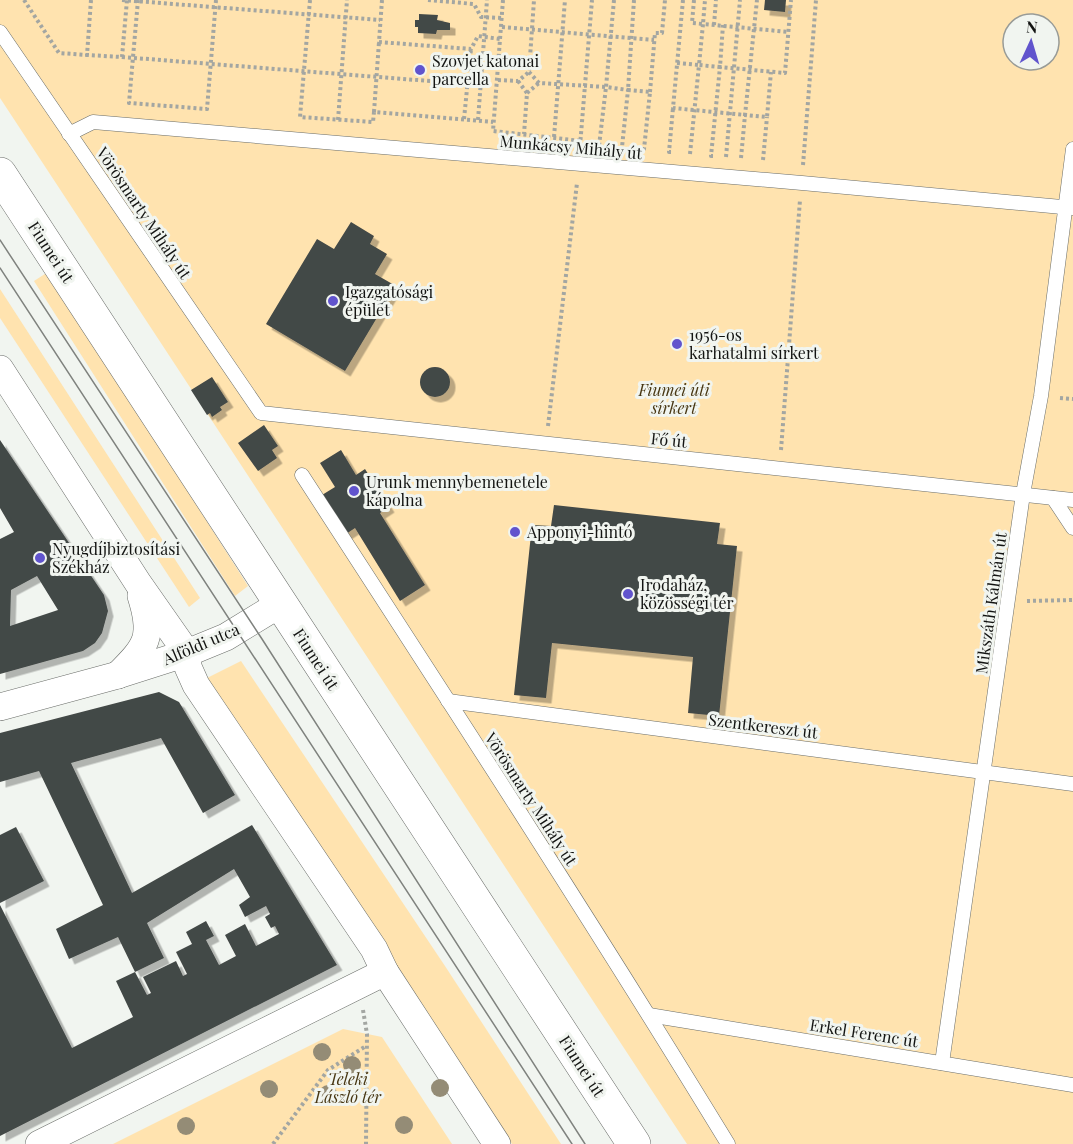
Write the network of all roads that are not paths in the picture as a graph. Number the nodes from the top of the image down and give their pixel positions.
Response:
1 (0, 32) edge
2 (69, 134) junction
3 (1073, 149) edge
4 (0, 174) edge
5 (1069, 208) edge
6 (0, 369) edge
7 (261, 413) joint
8 (302, 475) dead end
9 (1023, 494) junction
10 (1053, 498) junction
11 (1073, 500) edge
12 (1073, 528) edge
13 (138, 583) junction
14 (280, 604) junction
15 (187, 654) junction
16 (118, 675) junction
17 (448, 701) junction
18 (0, 707) edge
19 (984, 771) junction
20 (1073, 784) edge
21 (385, 972) junction
22 (649, 1014) junction
23 (942, 1063) junction
24 (1073, 1085) edge
25 (39, 1144) edge
26 (497, 1144) edge
27 (634, 1144) edge
28 (728, 1144) edge

1 - 2 lane, Vörösmarty Mihály út
2 - 5 lane, Munkácsy Mihály út
2 - 7 lane, Vörösmarty Mihály út
3 - 5 lane, Mikszáth Kálmán út
4 - 14 main road, Fiumei út
5 - 9 lane, Mikszáth Kálmán út
6 - 13 street
7 - 9 lane, Fő út
8 - 17 lane, Vörösmarty Mihály út
9 - 10 lane, Fő út
9 - 19 lane, Mikszáth Kálmán út
10 - 11 lane, Fő út
10 - 12 lane
13 - 15 street
13 - 16 street, Alföldi utca
14 - 15 street, Alföldi utca
14 - 27 main road, Fiumei út
15 - 16 street, Alföldi utca
15 - 21 street
16 - 18 street, Alföldi utca
17 - 19 lane, Szentkereszt út
17 - 22 lane, Vörösmarty Mihály út
19 - 20 lane, Szentkereszt út
19 - 23 lane, Mikszáth Kálmán út
21 - 25 street
21 - 26 street
22 - 23 lane, Erkel Ferenc út
22 - 28 lane, Vörösmarty Mihály út
23 - 24 lane, Erkel Ferenc út

